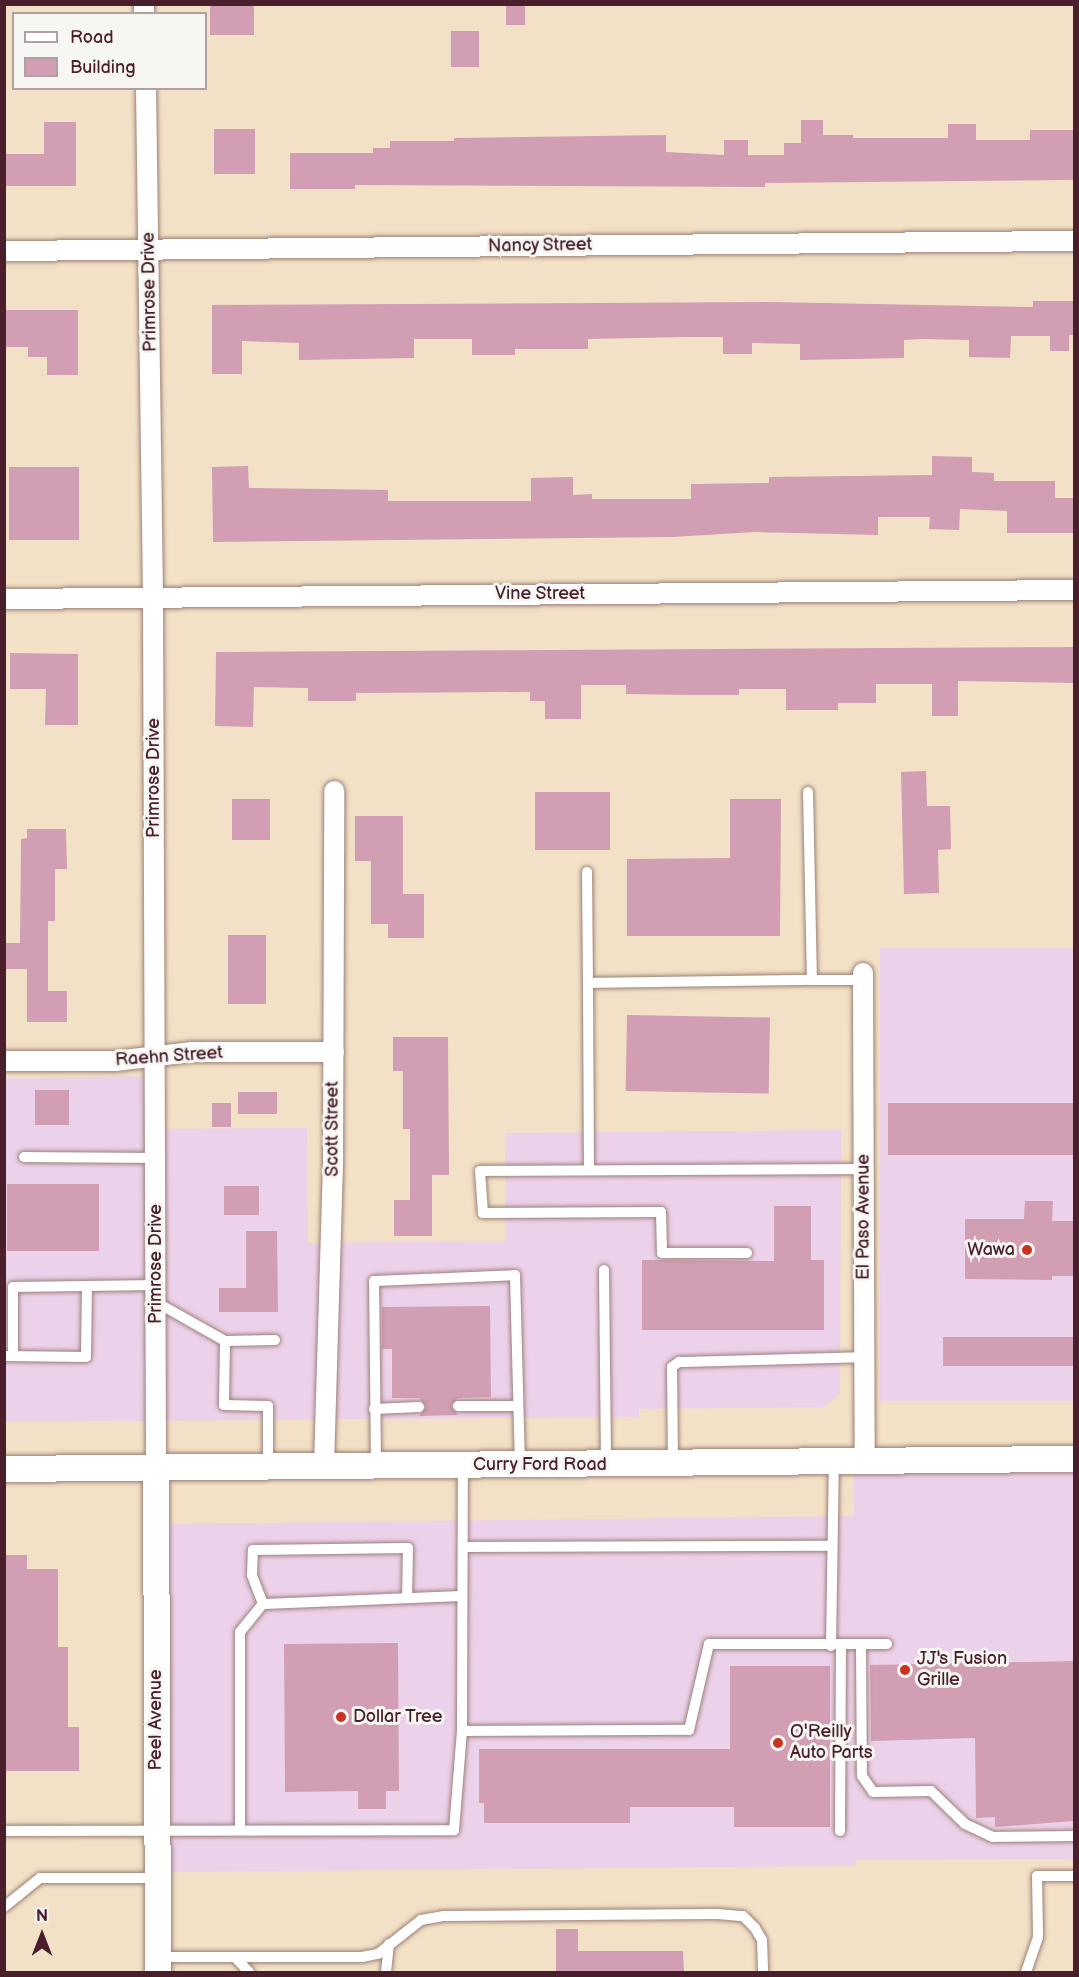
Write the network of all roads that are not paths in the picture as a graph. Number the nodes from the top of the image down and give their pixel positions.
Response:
1 (146, 90) edge
2 (1074, 241) edge
3 (150, 250) junction
4 (4, 251) edge
5 (1074, 590) edge
6 (153, 598) junction
7 (4, 599) edge
8 (334, 791) dead end
9 (808, 792) dead end
10 (587, 872) dead end
11 (863, 977) joint
12 (812, 980) junction
13 (588, 983) junction
14 (334, 1052) junction
15 (155, 1057) junction
16 (4, 1062) edge
17 (24, 1157) dead end
18 (155, 1158) junction
19 (864, 1169) junction
20 (589, 1170) junction
21 (747, 1253) dead end
22 (604, 1270) dead end
23 (87, 1286) junction
24 (156, 1293) junction
25 (275, 1340) dead end
26 (225, 1341) junction
27 (9, 1356) edge
28 (864, 1357) junction
29 (458, 1406) dead end
30 (518, 1406) junction
31 (419, 1407) dead end
32 (374, 1409) junction
33 (1074, 1459) edge
34 (834, 1462) junction
35 (865, 1462) junction
36 (673, 1463) junction
37 (606, 1464) junction
38 (463, 1465) junction
39 (520, 1465) junction
40 (324, 1466) junction
41 (376, 1466) junction
42 (156, 1467) junction
43 (268, 1467) junction
44 (4, 1469) edge
45 (832, 1546) junction
46 (463, 1547) junction
47 (462, 1596) junction
48 (407, 1598) junction
49 (263, 1604) junction
50 (887, 1644) dead end
51 (861, 1645) junction
52 (836, 1646) junction
53 (462, 1731) junction
54 (157, 1830) junction
55 (240, 1830) junction
56 (4, 1831) edge
57 (840, 1831) dead end
58 (1074, 1836) edge
59 (1074, 1876) edge
60 (157, 1878) junction
61 (4, 1907) edge
62 (389, 1944) junction
63 (235, 1957) junction
64 (158, 1965) edge
65 (249, 1972) edge
66 (386, 1972) edge
67 (763, 1972) edge
68 (1026, 1972) edge

1 - 3 street, Primrose Drive
2 - 3 street, Nancy Street
3 - 4 street, Nancy Street
3 - 6 street, Primrose Drive
5 - 6 street, Vine Street
6 - 7 street, Vine Street
6 - 15 street, Primrose Drive
8 - 14 street, Scott Street
9 - 12 lane
10 - 13 lane
11 - 12 lane
11 - 19 street, El Paso Avenue
12 - 13 lane
13 - 20 lane
14 - 15 street, Raehn Street
14 - 40 street, Scott Street
15 - 16 street, Raehn Street
15 - 18 street, Primrose Drive
17 - 18 lane
18 - 24 street, Primrose Drive
19 - 20 lane
19 - 28 street, El Paso Avenue
20 - 21 lane
22 - 37 lane
23 - 24 lane
23 - 27 lane
23 - 27 lane
24 - 26 lane
24 - 42 street, Primrose Drive
25 - 26 lane
26 - 43 lane
28 - 35 street, El Paso Avenue
28 - 36 lane
29 - 30 lane
30 - 32 lane
30 - 39 lane
31 - 32 lane
32 - 41 lane
33 - 35 street, Curry Ford Road
34 - 35 street, Curry Ford Road
34 - 36 street, Curry Ford Road
34 - 45 lane
36 - 37 street, Curry Ford Road
37 - 39 street, Curry Ford Road
38 - 39 street, Curry Ford Road
38 - 41 street, Curry Ford Road
38 - 46 lane
40 - 41 street, Curry Ford Road
40 - 43 street, Curry Ford Road
42 - 43 street, Curry Ford Road
42 - 44 street, Curry Ford Road
42 - 54 street, Peel Avenue
45 - 46 lane
45 - 52 lane
46 - 47 lane
47 - 48 lane
47 - 53 lane
48 - 49 lane
48 - 49 lane
49 - 55 lane
50 - 51 lane
51 - 52 lane
51 - 58 lane
52 - 53 lane
52 - 57 lane
53 - 55 lane
54 - 55 lane
54 - 56 lane
54 - 60 street, Peel Avenue
59 - 68 lane
60 - 61 lane
60 - 64 street, Peel Avenue
62 - 63 lane
62 - 66 lane
62 - 67 lane
63 - 64 lane
63 - 65 lane

